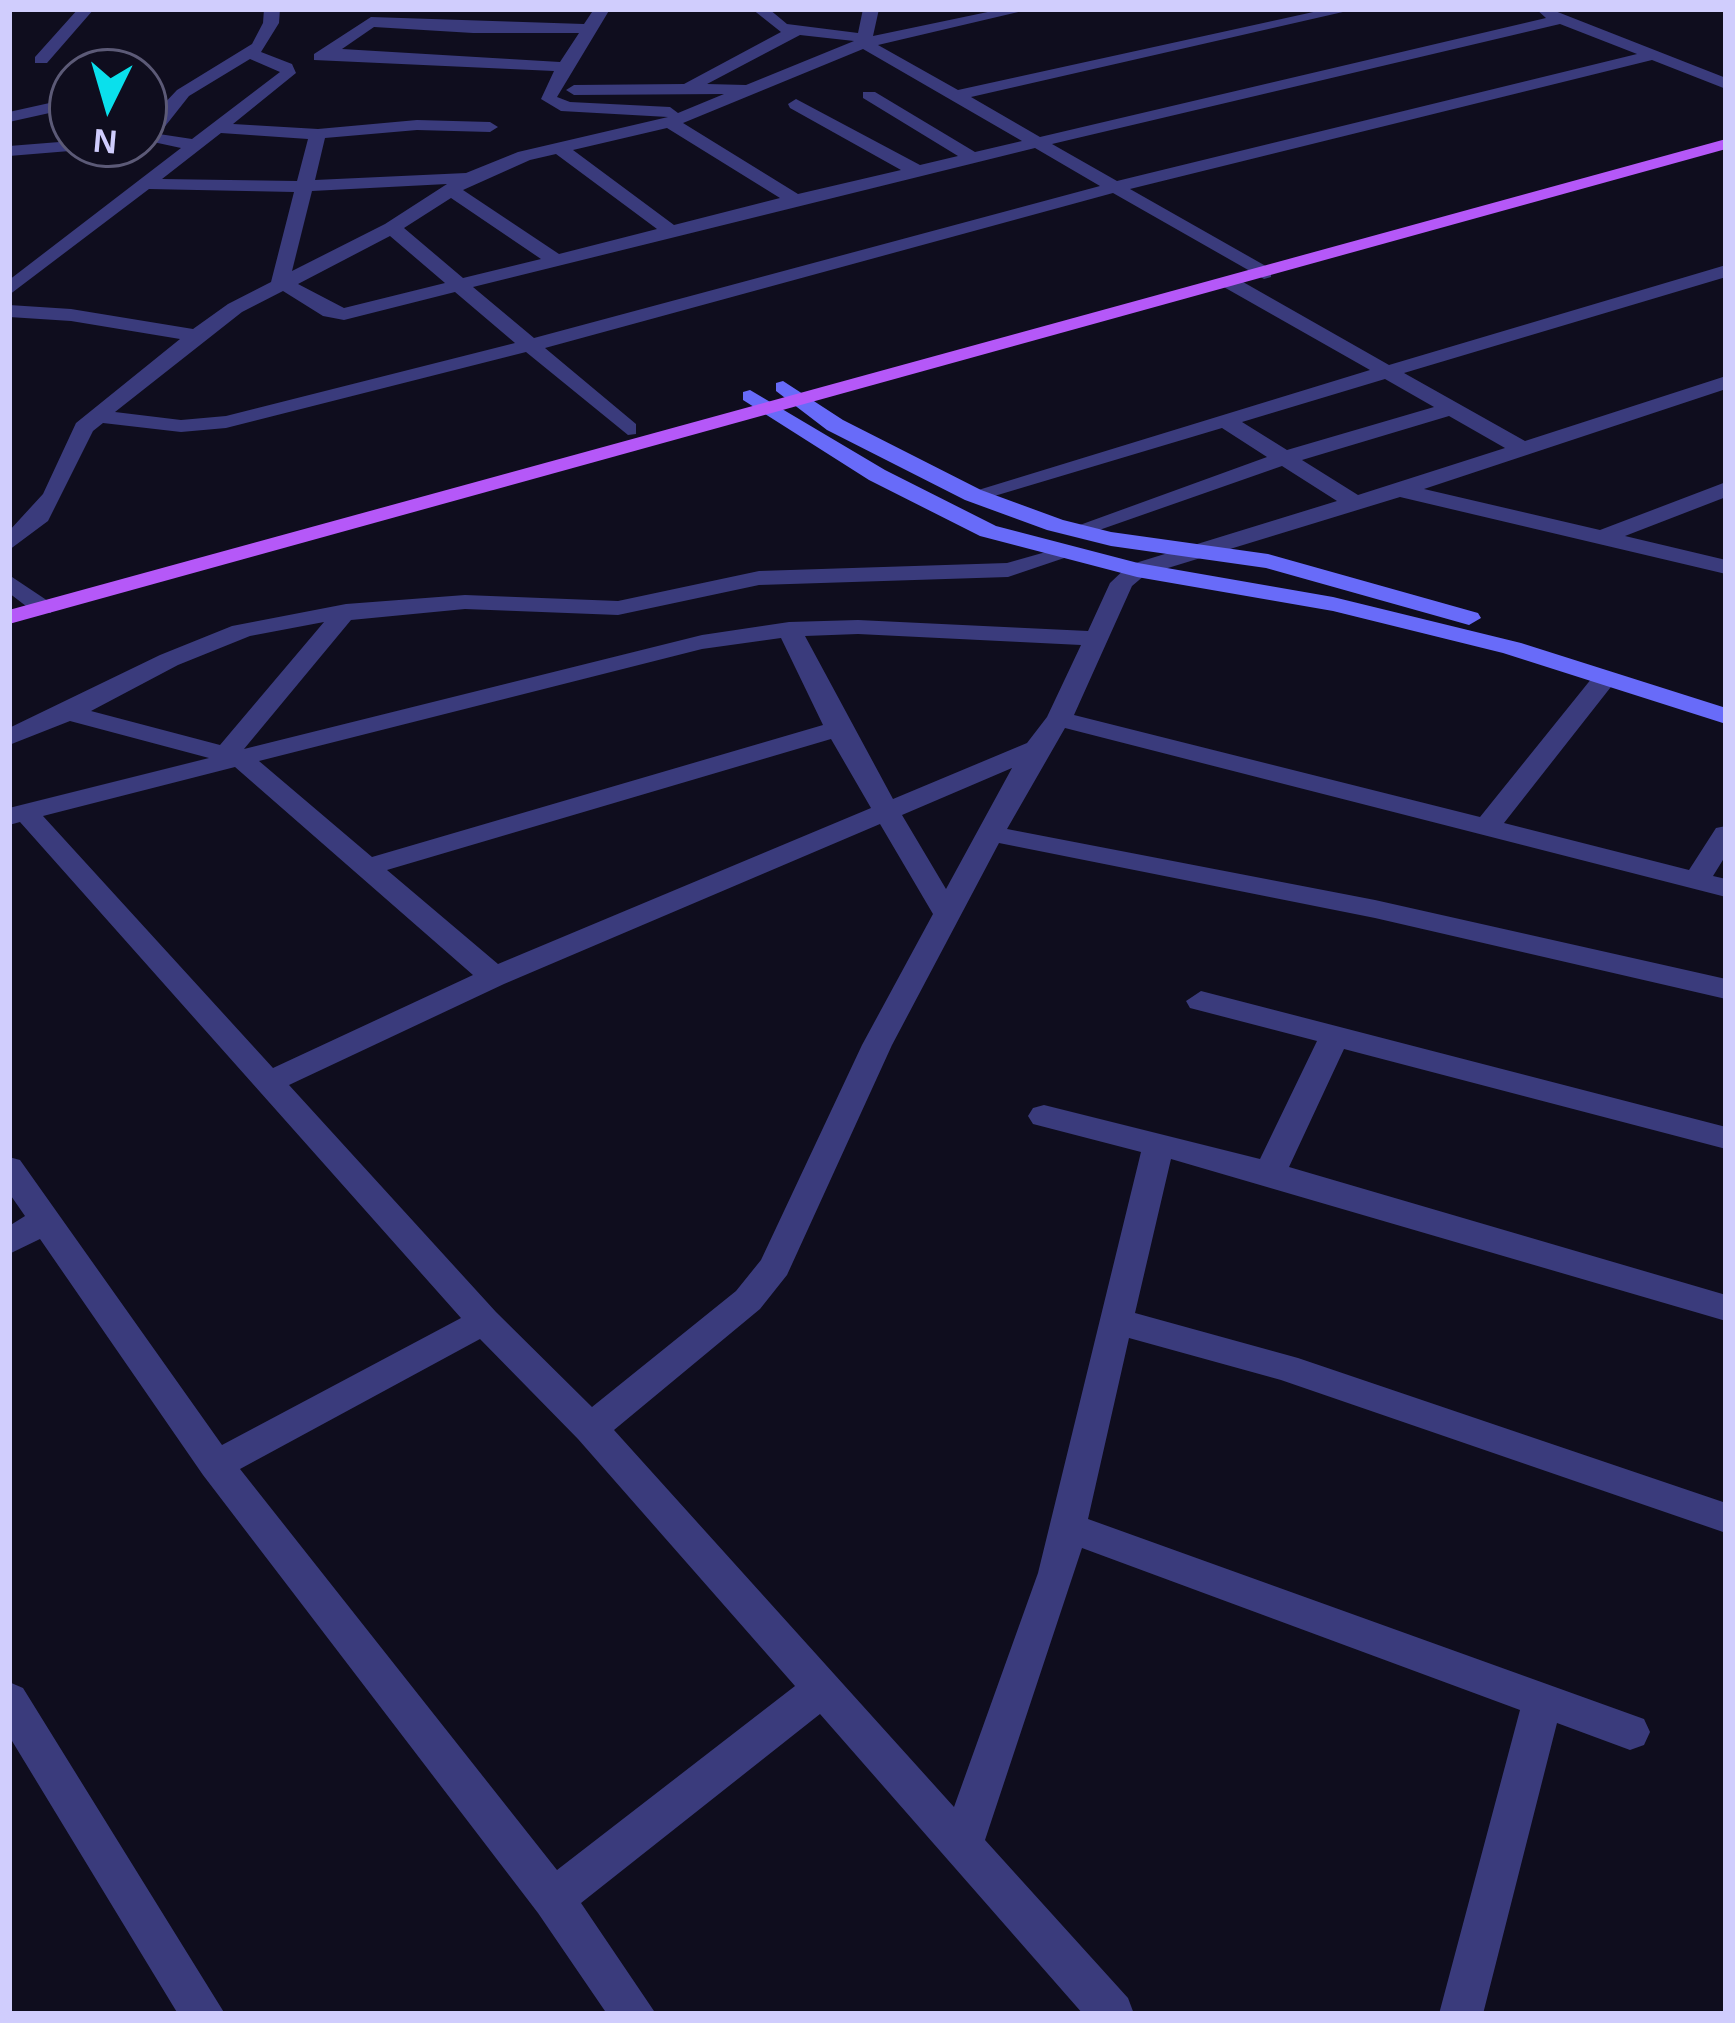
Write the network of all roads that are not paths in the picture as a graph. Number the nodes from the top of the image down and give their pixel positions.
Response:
1 (86, 9) edge
2 (272, 9) edge
3 (602, 9) edge
4 (737, 9) edge
5 (871, 9) edge
6 (1022, 9) edge
7 (1348, 9) edge
8 (1537, 9) edge
9 (763, 12) edge
10 (1560, 19) junction
11 (473, 21) edge
12 (590, 28) junction
13 (797, 30) junction
14 (865, 40) junction
15 (250, 53) junction
16 (327, 53) junction
17 (1649, 56) junction
18 (41, 60) dead end
19 (458, 61) junction
20 (565, 67) junction
21 (288, 73) junction
22 (1726, 84) edge
23 (690, 87) junction
24 (753, 89) junction
25 (550, 91) junction
26 (183, 93) junction
27 (869, 94) dead end
28 (168, 95) edge
29 (955, 95) junction
30 (796, 104) dead end
31 (168, 107) edge
32 (48, 108) edge
33 (694, 113) junction
34 (9, 117) edge
35 (670, 122) junction
36 (490, 127) dead end
37 (217, 128) junction
38 (1726, 131) edge
39 (318, 134) junction
40 (168, 140) edge
41 (1038, 142) junction
42 (1726, 144) edge
43 (196, 145) junction
44 (48, 148) edge
45 (559, 148) junction
46 (9, 151) edge
47 (973, 158) junction
48 (917, 171) junction
49 (149, 184) junction
50 (460, 184) junction
51 (308, 186) junction
52 (1116, 187) junction
53 (796, 200) junction
54 (392, 229) junction
55 (671, 232) junction
56 (558, 262) junction
57 (1255, 267) junction
58 (1726, 271) edge
59 (280, 281) junction
60 (1229, 282) junction
61 (464, 287) junction
62 (9, 289) edge
63 (9, 311) edge
64 (197, 336) junction
65 (530, 345) junction
66 (1388, 374) junction
67 (1726, 382) edge
68 (791, 393) junction
69 (758, 402) junction
70 (1450, 409) junction
71 (99, 416) junction
72 (1226, 422) junction
73 (628, 429) junction
74 (1523, 449) junction
75 (1284, 458) junction
76 (1726, 489) edge
77 (1399, 490) junction
78 (973, 495) junction
79 (1355, 503) junction
80 (1603, 537) junction
81 (1072, 542) junction
82 (9, 543) edge
83 (1201, 549) junction
84 (1726, 567) edge
85 (1137, 570) junction
86 (21, 595) edge
87 (346, 611) junction
88 (9, 617) edge
89 (789, 628) junction
90 (1099, 639) junction
91 (1606, 678) junction
92 (1726, 694) edge
93 (68, 713) junction
94 (1726, 716) edge
95 (1059, 719) junction
96 (838, 729) junction
97 (9, 737) edge
98 (1036, 749) junction
99 (233, 756) junction
100 (889, 812) junction
101 (17, 815) edge
102 (1487, 827) junction
103 (993, 833) junction
104 (1726, 834) edge
105 (367, 867) junction
106 (1696, 880) junction
107 (1726, 888) edge
108 (948, 916) junction
109 (494, 977) junction
110 (1726, 989) edge
111 (1202, 1001) dead end
112 (1335, 1036) junction
113 (269, 1082) junction
114 (1044, 1116) dead end
115 (1726, 1138) edge
116 (1159, 1143) junction
117 (9, 1168) edge
118 (1270, 1174) junction
119 (45, 1220) junction
120 (9, 1242) edge
121 (1726, 1308) edge
122 (484, 1321) junction
123 (1117, 1321) junction
124 (591, 1429) junction
125 (216, 1465) junction
126 (1726, 1518) edge
127 (1068, 1527) junction
128 (823, 1688) junction
129 (9, 1700) edge
130 (1543, 1700) junction
131 (1630, 1732) dead end
132 (962, 1845) junction
133 (553, 1899) junction
134 (1093, 2006) edge
135 (203, 2014) edge
136 (634, 2014) edge
137 (1461, 2014) edge

1 - 18 street
2 - 15 street
3 - 12 street
4 - 9 street
5 - 14 street
6 - 14 street
7 - 29 street
8 - 10 street
9 - 13 street
10 - 17 street
10 - 41 street
11 - 12 street
11 - 16 street
11 - 19 street
12 - 20 street
13 - 14 street
13 - 23 street
14 - 24 street
14 - 29 street
15 - 21 street
15 - 26 street
16 - 19 street
16 - 21 street
17 - 22 street
17 - 52 street
19 - 20 street
20 - 25 street
21 - 37 street
23 - 24 street
23 - 25 street
24 - 33 street
25 - 33 street
26 - 28 street
26 - 31 street
27 - 47 street
29 - 41 street
30 - 48 street
32 - 34 street
33 - 35 street
35 - 45 street
35 - 53 street
36 - 39 street
37 - 39 street
37 - 43 street
38 - 57 main road
39 - 51 street
40 - 43 street
41 - 47 street
41 - 52 street
42 - 57 main road
43 - 49 street
44 - 46 street
45 - 50 street
45 - 55 street
47 - 48 street
48 - 53 street
49 - 51 street
49 - 62 street
50 - 51 street
50 - 54 street
50 - 56 street
51 - 59 street
52 - 57 street
52 - 65 street
53 - 55 street
54 - 59 street
54 - 61 street
55 - 56 street
56 - 61 street
57 - 60 main road
57 - 68 main road
58 - 66 street
59 - 61 street
59 - 64 street
60 - 66 street
60 - 68 main road
61 - 65 street
63 - 64 street
64 - 71 street
65 - 71 street
65 - 73 street
66 - 70 street
66 - 72 street
67 - 74 street
68 - 69 main road
68 - 78 street
69 - 73 main road
69 - 81 street
69 - 86 main road
70 - 74 street
70 - 75 street
71 - 82 street
72 - 75 street
72 - 78 street
73 - 86 main road
74 - 77 street
75 - 79 street
75 - 81 street
76 - 80 street
77 - 79 street
77 - 80 street
78 - 81 street
79 - 83 street
80 - 84 street
81 - 83 street
81 - 85 street
81 - 87 street
83 - 85 street
83 - 92 street
85 - 90 street
85 - 91 street
86 - 88 main road
87 - 93 street
87 - 99 street
89 - 90 street
89 - 96 street
89 - 99 street
90 - 95 street
91 - 94 street
91 - 102 street
93 - 97 street
93 - 99 street
95 - 98 street
95 - 102 street
96 - 100 street
96 - 105 street
98 - 100 street
98 - 103 street
99 - 101 street
99 - 105 street
100 - 108 street
100 - 109 street
101 - 113 street
102 - 106 street
103 - 108 street
103 - 110 street
104 - 106 street
105 - 109 street
106 - 107 street
108 - 124 street
109 - 113 street
111 - 112 street
112 - 115 street
112 - 118 street
113 - 122 street
114 - 116 street
116 - 118 street
116 - 123 street
117 - 119 street
118 - 121 street
119 - 120 street
119 - 125 street
122 - 124 street
122 - 125 street
123 - 126 street
123 - 127 street
124 - 128 street
125 - 133 street
127 - 130 street
127 - 132 street
128 - 132 street
128 - 133 street
129 - 135 street
130 - 131 street
130 - 137 street
132 - 134 street
133 - 136 street

